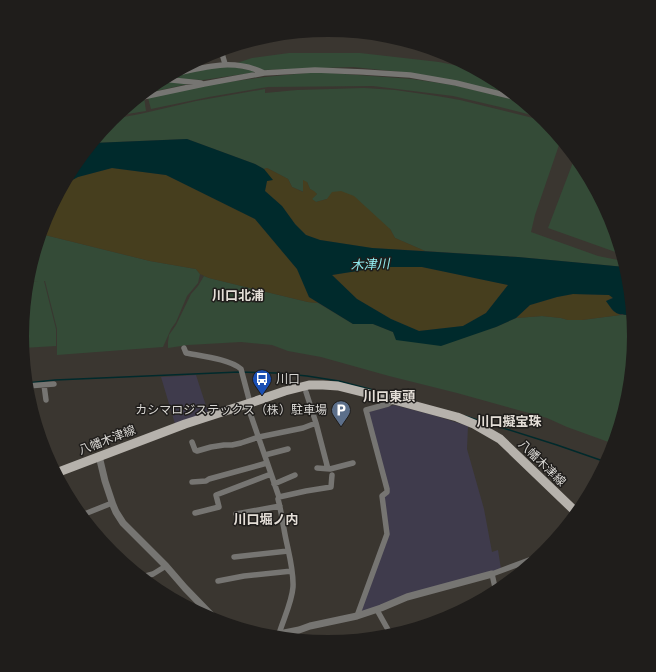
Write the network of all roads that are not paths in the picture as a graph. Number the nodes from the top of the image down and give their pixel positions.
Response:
1 (223, 57) edge
2 (225, 64) junction
3 (191, 70) edge
4 (264, 73) junction
5 (174, 80) edge
6 (204, 84) junction
7 (151, 95) edge
8 (504, 95) edge
9 (184, 348) dead end
10 (54, 384) dead end
11 (44, 385) junction
12 (34, 386) edge
13 (306, 392) dead end
14 (46, 400) dead end
15 (394, 400) junction
16 (248, 404) junction
17 (316, 423) junction
18 (259, 437) junction
19 (192, 442) dead end
20 (288, 449) dead end
21 (265, 455) junction
22 (99, 456) junction
23 (267, 462) junction
24 (353, 463) dead end
25 (317, 468) dead end
26 (329, 469) junction
27 (61, 471) edge
28 (271, 474) junction
29 (296, 475) dead end
30 (332, 475) junction
31 (192, 482) dead end
32 (274, 484) junction
33 (335, 488) dead end
34 (279, 497) junction
35 (112, 504) junction
36 (280, 506) junction
37 (572, 509) edge
38 (87, 513) edge
39 (195, 513) dead end
40 (236, 514) dead end
41 (288, 551) junction
42 (234, 557) dead end
43 (524, 562) edge
44 (166, 566) junction
45 (292, 571) junction
46 (492, 574) junction
47 (149, 575) edge
48 (218, 581) dead end
49 (494, 585) edge
50 (204, 608) edge
51 (377, 610) junction
52 (357, 616) junction
53 (387, 629) edge
54 (278, 630) edge
55 (290, 632) edge

1 - 2 street
2 - 3 street
2 - 4 street
4 - 6 street
4 - 8 street
5 - 6 street
6 - 7 street
9 - 16 street
10 - 11 street
11 - 12 street
11 - 14 street
13 - 17 street
15 - 16 main road, 八幡木津線
15 - 37 main road, 八幡木津線
15 - 52 street
16 - 18 street
16 - 22 main road, 八幡木津線
17 - 18 street
17 - 26 street
18 - 19 street
18 - 21 street
20 - 21 street
21 - 23 street
22 - 27 main road, 八幡木津線
22 - 35 street
23 - 28 street
23 - 31 street
24 - 26 street
25 - 26 street
26 - 30 street
28 - 32 street
28 - 39 street
29 - 32 street
30 - 33 street
30 - 34 street
32 - 34 street
34 - 36 street
35 - 38 street
35 - 44 street
36 - 40 street
36 - 41 street
41 - 42 street
41 - 45 street
43 - 46 street
44 - 47 street
44 - 50 street
45 - 48 street
45 - 54 street
46 - 49 street
46 - 51 street
51 - 52 street
51 - 53 street
52 - 55 street

